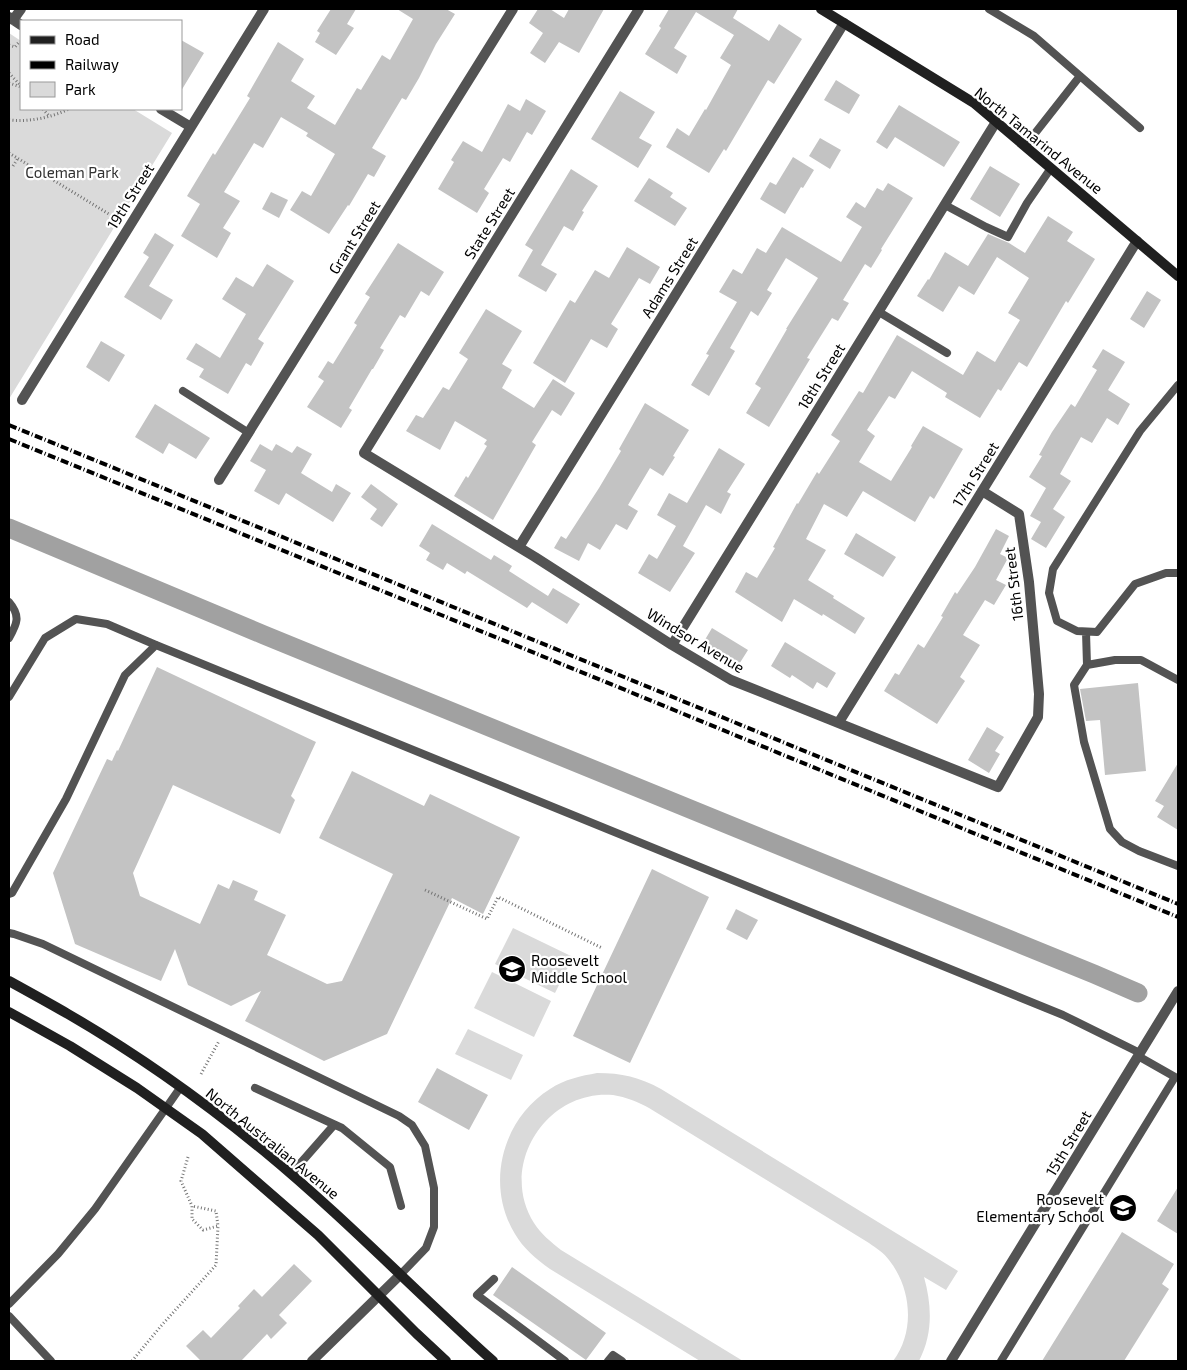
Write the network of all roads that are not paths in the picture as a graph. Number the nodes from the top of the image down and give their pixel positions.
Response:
1 (21, 9) edge
2 (264, 9) edge
3 (513, 9) edge
4 (639, 9) edge
5 (821, 9) edge
6 (989, 9) edge
7 (14, 20) edge
8 (844, 23) junction
9 (1080, 76) junction
10 (163, 110) edge
11 (996, 122) junction
12 (191, 127) junction
13 (1140, 128) dead end
14 (1024, 146) junction
15 (1051, 168) junction
16 (945, 205) junction
17 (1136, 241) junction
18 (1178, 276) edge
19 (879, 312) junction
20 (946, 353) dead end
21 (1178, 385) edge
22 (183, 391) dead end
23 (22, 400) dead end
24 (249, 433) junction
25 (364, 453) joint
26 (219, 480) dead end
27 (982, 490) junction
28 (519, 547) junction
29 (1178, 573) edge
30 (9, 602) edge
31 (1086, 632) junction
32 (9, 638) edge
33 (672, 644) junction
34 (156, 645) junction
35 (1087, 666) junction
36 (1178, 680) edge
37 (1039, 694) joint
38 (9, 697) edge
39 (838, 722) junction
40 (1178, 866) edge
41 (9, 894) edge
42 (9, 933) edge
43 (9, 981) edge
44 (1178, 992) edge
45 (9, 1012) edge
46 (1139, 1054) junction
47 (180, 1088) junction
48 (255, 1088) dead end
49 (166, 1108) junction
50 (334, 1125) junction
51 (290, 1174) junction
52 (401, 1206) dead end
53 (400, 1275) junction
54 (494, 1279) dead end
55 (378, 1295) junction
56 (9, 1304) edge
57 (9, 1316) edge
58 (52, 1361) edge
59 (312, 1361) edge
60 (446, 1361) edge
61 (493, 1361) edge
62 (565, 1361) edge
63 (608, 1361) edge
64 (622, 1361) edge
65 (951, 1361) edge
66 (1002, 1361) edge

1 - 7 street
2 - 12 street, 19th Street
3 - 24 street, Grant Street
4 - 25 street, State Street
5 - 8 main road, North Tamarind Avenue
6 - 9 lane
8 - 11 main road, North Tamarind Avenue
8 - 28 street, Adams Street
9 - 13 lane
9 - 14 lane
10 - 12 street
11 - 14 main road, North Tamarind Avenue
11 - 16 street, 18th Street
12 - 23 street, 19th Street
14 - 15 main road, North Tamarind Avenue
15 - 16 lane
15 - 17 main road, North Tamarind Avenue
16 - 19 street, 18th Street
17 - 18 main road, North Tamarind Avenue
17 - 27 street, 17th Street
19 - 20 lane
19 - 33 street, 18th Street
21 - 31 lane
22 - 24 lane
24 - 26 street, Grant Street
25 - 28 street, Windsor Avenue
27 - 37 street, 16th Street
27 - 39 street, 17th Street
28 - 33 street, Windsor Avenue
29 - 31 lane
30 - 32 lane
31 - 35 lane
33 - 39 street, Windsor Avenue
34 - 38 lane
34 - 41 lane
34 - 46 lane
35 - 36 lane
35 - 40 lane
37 - 39 street, Windsor Avenue
42 - 53 lane
43 - 47 main road, North Australian Avenue
44 - 46 street, 15th Street
45 - 49 main road
46 - 65 street, 15th Street
46 - 66 lane
47 - 49 lane
47 - 51 main road, North Australian Avenue
48 - 50 lane
49 - 55 main road
49 - 56 lane
50 - 51 lane
50 - 52 lane
51 - 53 main road, North Australian Avenue
53 - 55 street
53 - 61 main road, North Australian Avenue
54 - 62 lane
55 - 59 street
55 - 60 main road
57 - 58 lane
63 - 64 lane

